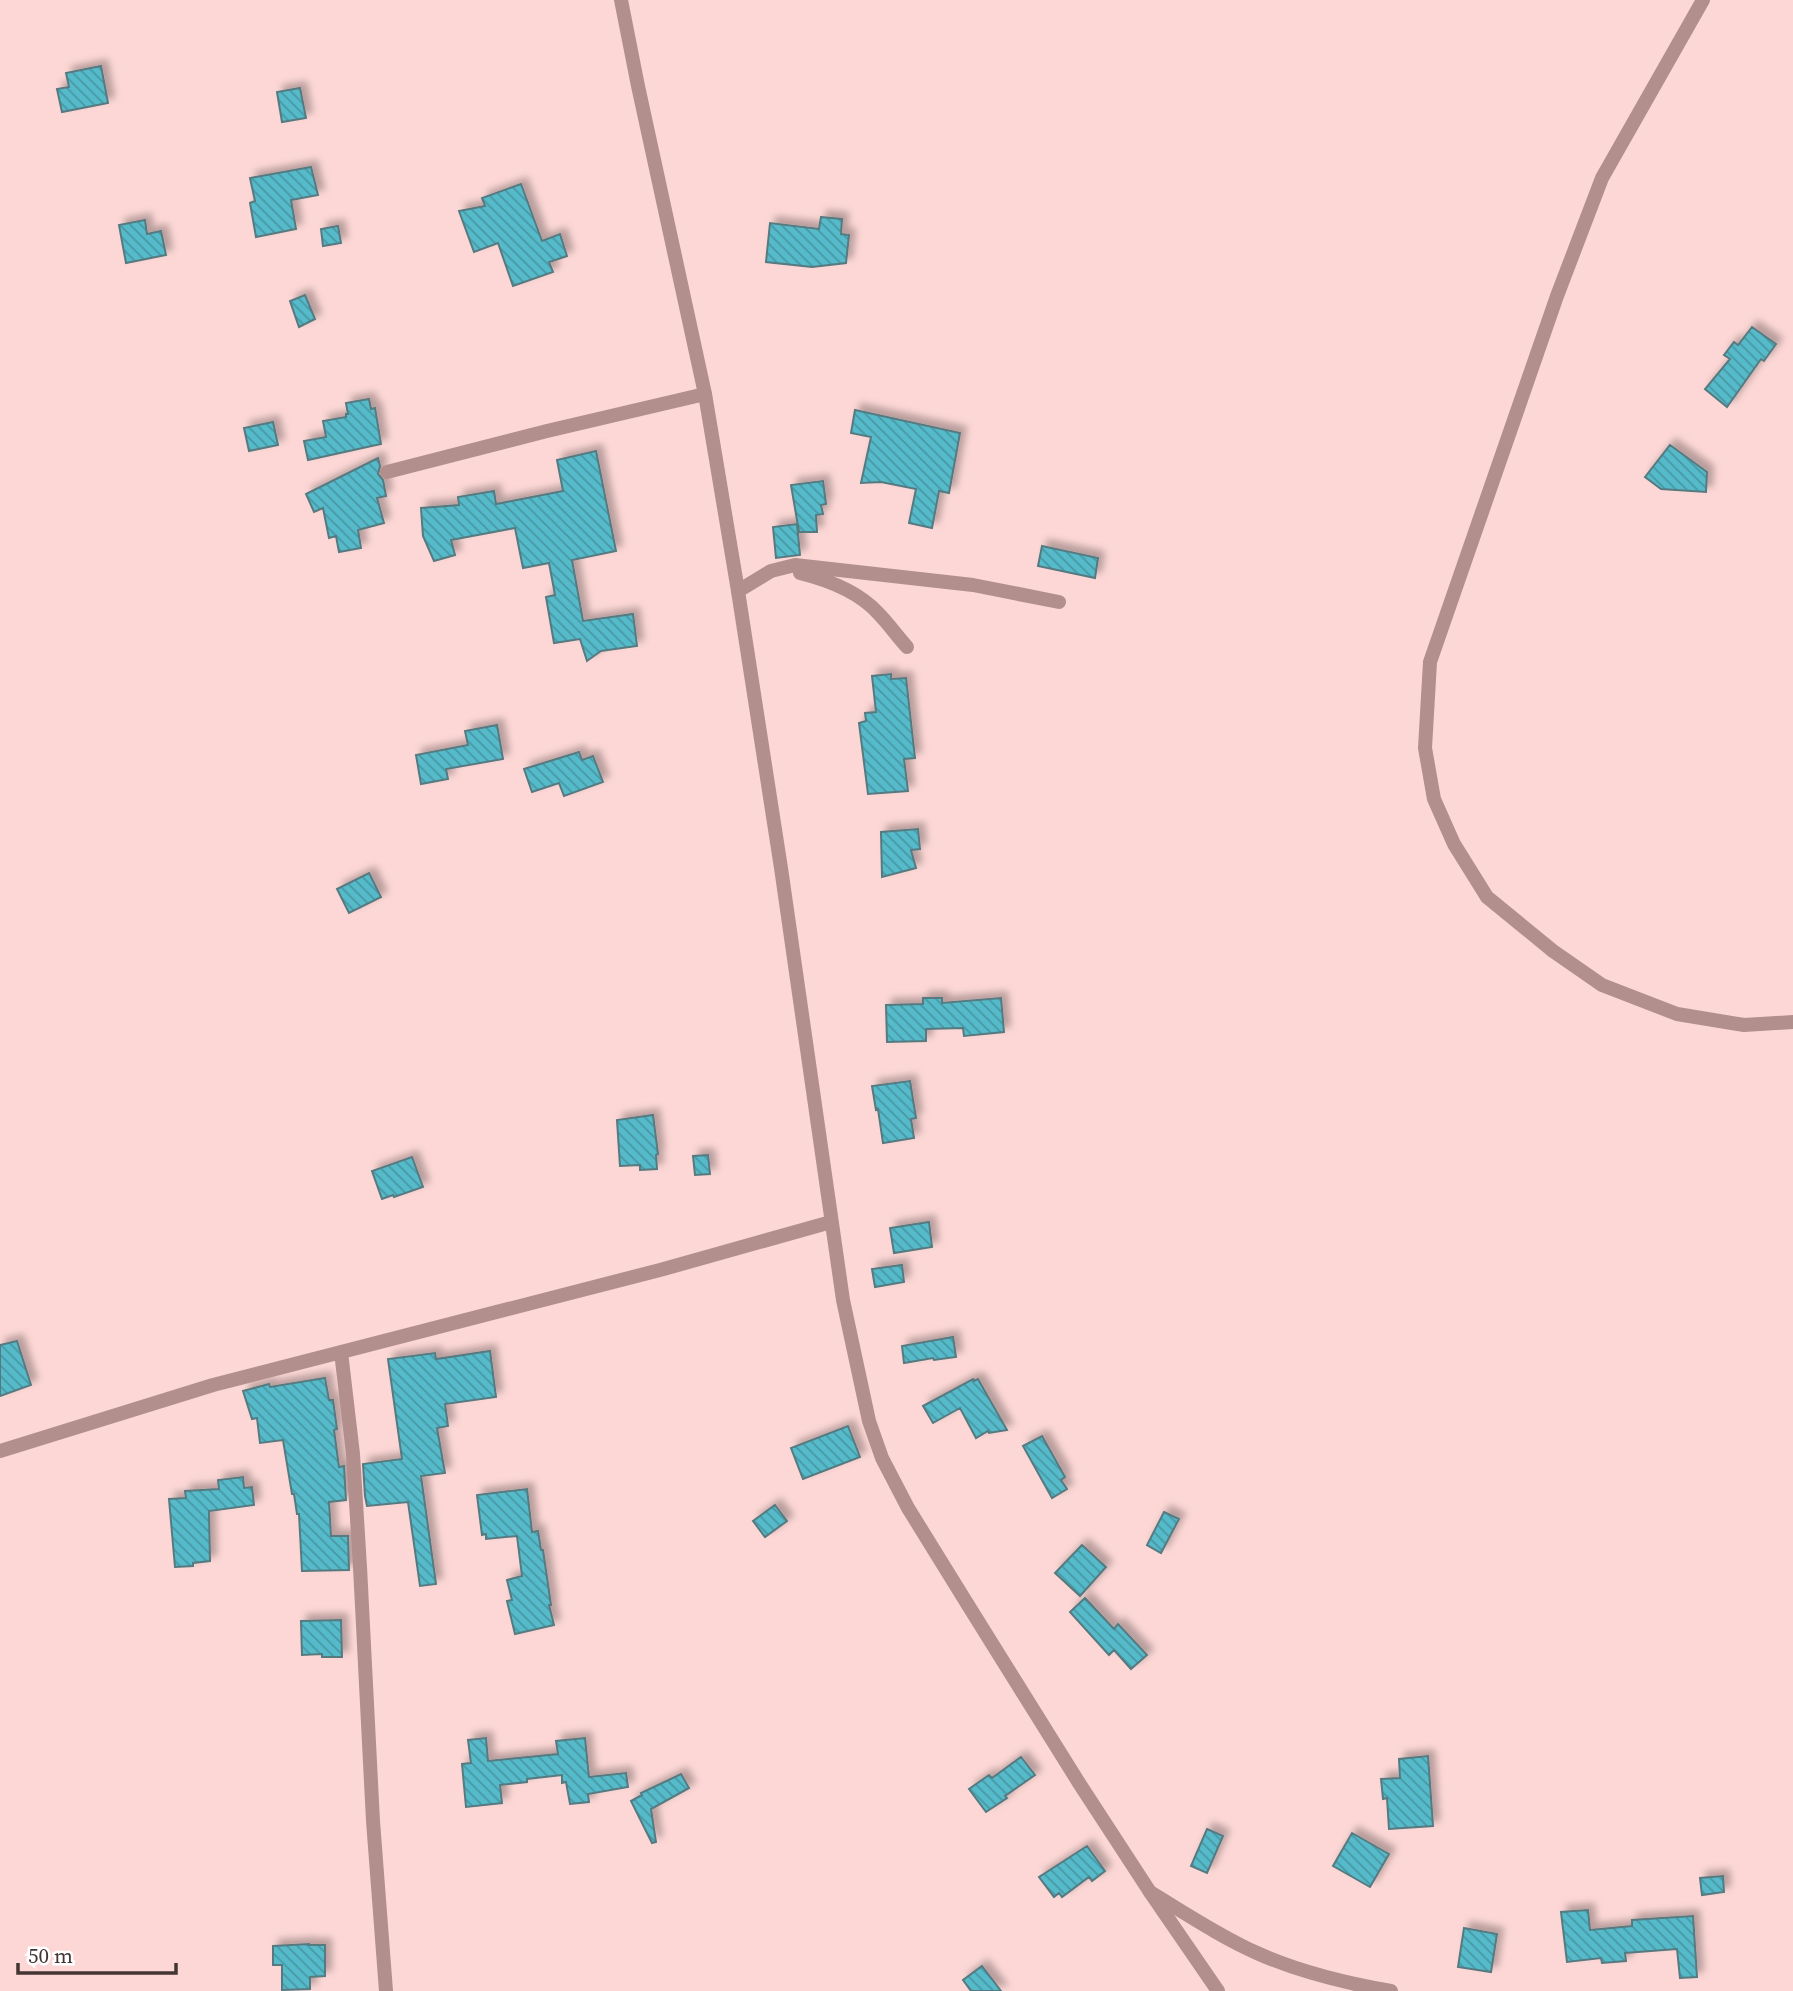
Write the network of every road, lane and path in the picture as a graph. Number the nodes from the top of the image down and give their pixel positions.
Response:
1 (621, 0) edge
2 (1703, 0) edge
3 (705, 394) junction
4 (387, 472) dead end
5 (771, 571) junction
6 (738, 591) junction
7 (1059, 602) dead end
8 (907, 647) dead end
9 (1793, 1022) edge
10 (831, 1222) junction
11 (341, 1352) junction
12 (0, 1451) edge
13 (1150, 1892) junction
14 (386, 1991) edge
15 (1219, 1991) edge
16 (1391, 1991) edge

1 - 3 street
2 - 9 street
3 - 4 street
3 - 6 street
5 - 6 street
5 - 7 street
5 - 8 street
6 - 10 street
10 - 11 street
10 - 13 street
11 - 12 street
11 - 14 street
13 - 15 street
13 - 16 street

